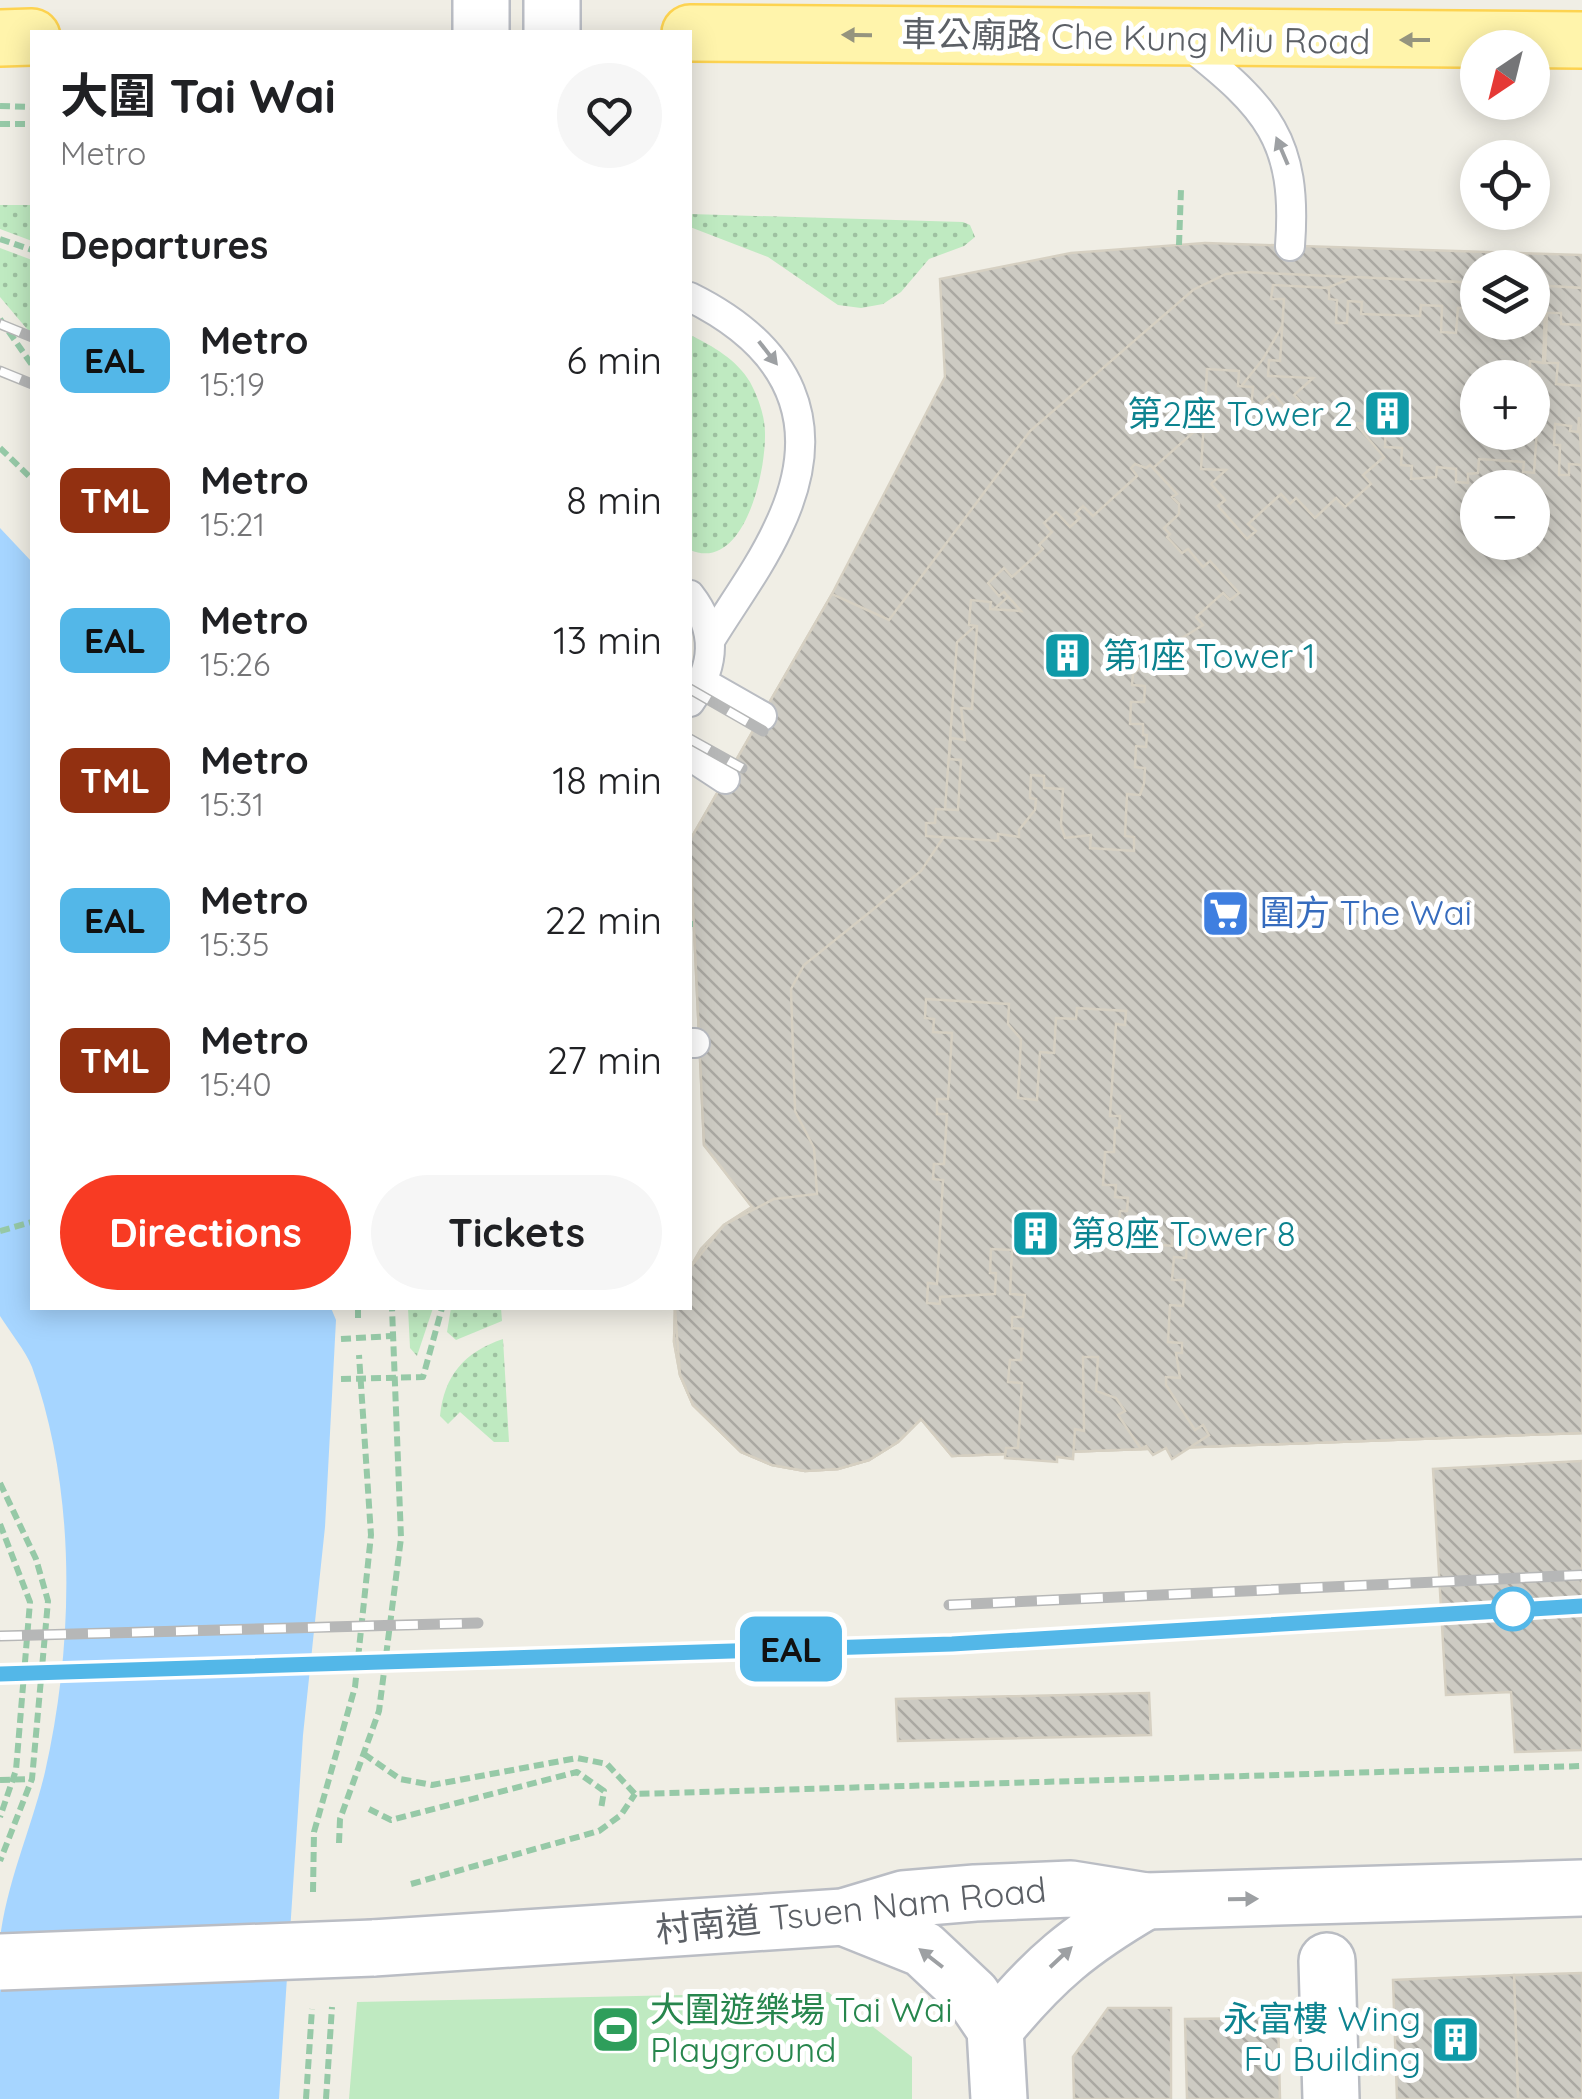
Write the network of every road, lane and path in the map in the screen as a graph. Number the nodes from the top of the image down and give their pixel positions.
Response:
1 (481, 0) edge
2 (552, 0) edge
3 (481, 30) edge
4 (552, 30) edge
5 (692, 33) edge
6 (0, 38) edge
7 (30, 38) edge
8 (1182, 40) junction
9 (1582, 40) edge
10 (0, 106) edge
11 (30, 108) edge
12 (0, 124) edge
13 (30, 124) edge
14 (1181, 189) dead end
15 (0, 239) edge
16 (1179, 244) dead end
17 (1290, 246) dead end
18 (30, 249) edge
19 (692, 298) edge
20 (0, 319) edge
21 (30, 362) edge
22 (0, 448) edge
23 (30, 476) edge
24 (692, 598) edge
25 (711, 639) junction
26 (697, 693) edge
27 (762, 716) dead end
28 (692, 757) edge
29 (726, 779) dead end
30 (30, 1223) edge
31 (0, 1231) edge
32 (358, 1310) edge
33 (392, 1310) edge
34 (441, 1310) edge
35 (358, 1319) dead end
36 (392, 1336) junction
37 (341, 1339) dead end
38 (359, 1355) dead end
39 (341, 1379) dead end
40 (360, 1379) junction
41 (0, 1483) edge
42 (0, 1524) edge
43 (364, 1754) junction
44 (1582, 1766) edge
45 (32, 1778) junction
46 (12, 1779) junction
47 (0, 1780) edge
48 (635, 1794) junction
49 (3, 1802) edge
50 (369, 1809) dead end
51 (601, 1809) dead end
52 (0, 1817) edge
53 (338, 1843) dead end
54 (0, 1861) edge
55 (1582, 1888) edge
56 (392, 1889) dead end
57 (1146, 1901) junction
58 (313, 1910) dead end
59 (843, 1918) junction
60 (0, 1962) edge
61 (1327, 1962) dead end
62 (312, 1989) dead end
63 (332, 2007) dead end
64 (996, 2029) junction
65 (306, 2099) edge
66 (326, 2099) edge
67 (999, 2099) edge
68 (1330, 2099) edge

1 - 3 street
2 - 4 street
8 -> 5 main road, 車公廟路 Che Kung Miu Road
6 - 7 main road
9 -> 8 main road, 車公廟路 Che Kung Miu Road
17 -> 8 lane
10 - 11 path
12 - 13 path
14 - 16 path
15 - 18 path
19 -> 25 lane
20 - 21 path
22 - 23 path
24 - 25 lane
25 - 26 lane
26 - 27 lane
28 - 29 lane
30 - 31 path
32 - 35 path
33 - 36 path
34 - 40 path
36 - 37 path
36 - 43 path
38 - 40 path
39 - 40 path
40 - 58 path
41 - 45 path
42 - 46 path
43 - 48 path
43 - 53 path
44 - 48 path
45 - 46 path
45 - 54 path
46 - 47 path
46 - 49 path
48 - 56 path
49 - 52 path
50 - 51 path
57 -> 55 street, 村南道 Tsuen Nam Road
57 - 59 street, 村南道 Tsuen Nam Road
64 -> 57 street
59 - 60 street, 村南道 Tsuen Nam Road, bridge
64 -> 59 street
61 - 68 street
62 - 65 path
63 - 66 path
64 - 67 street

